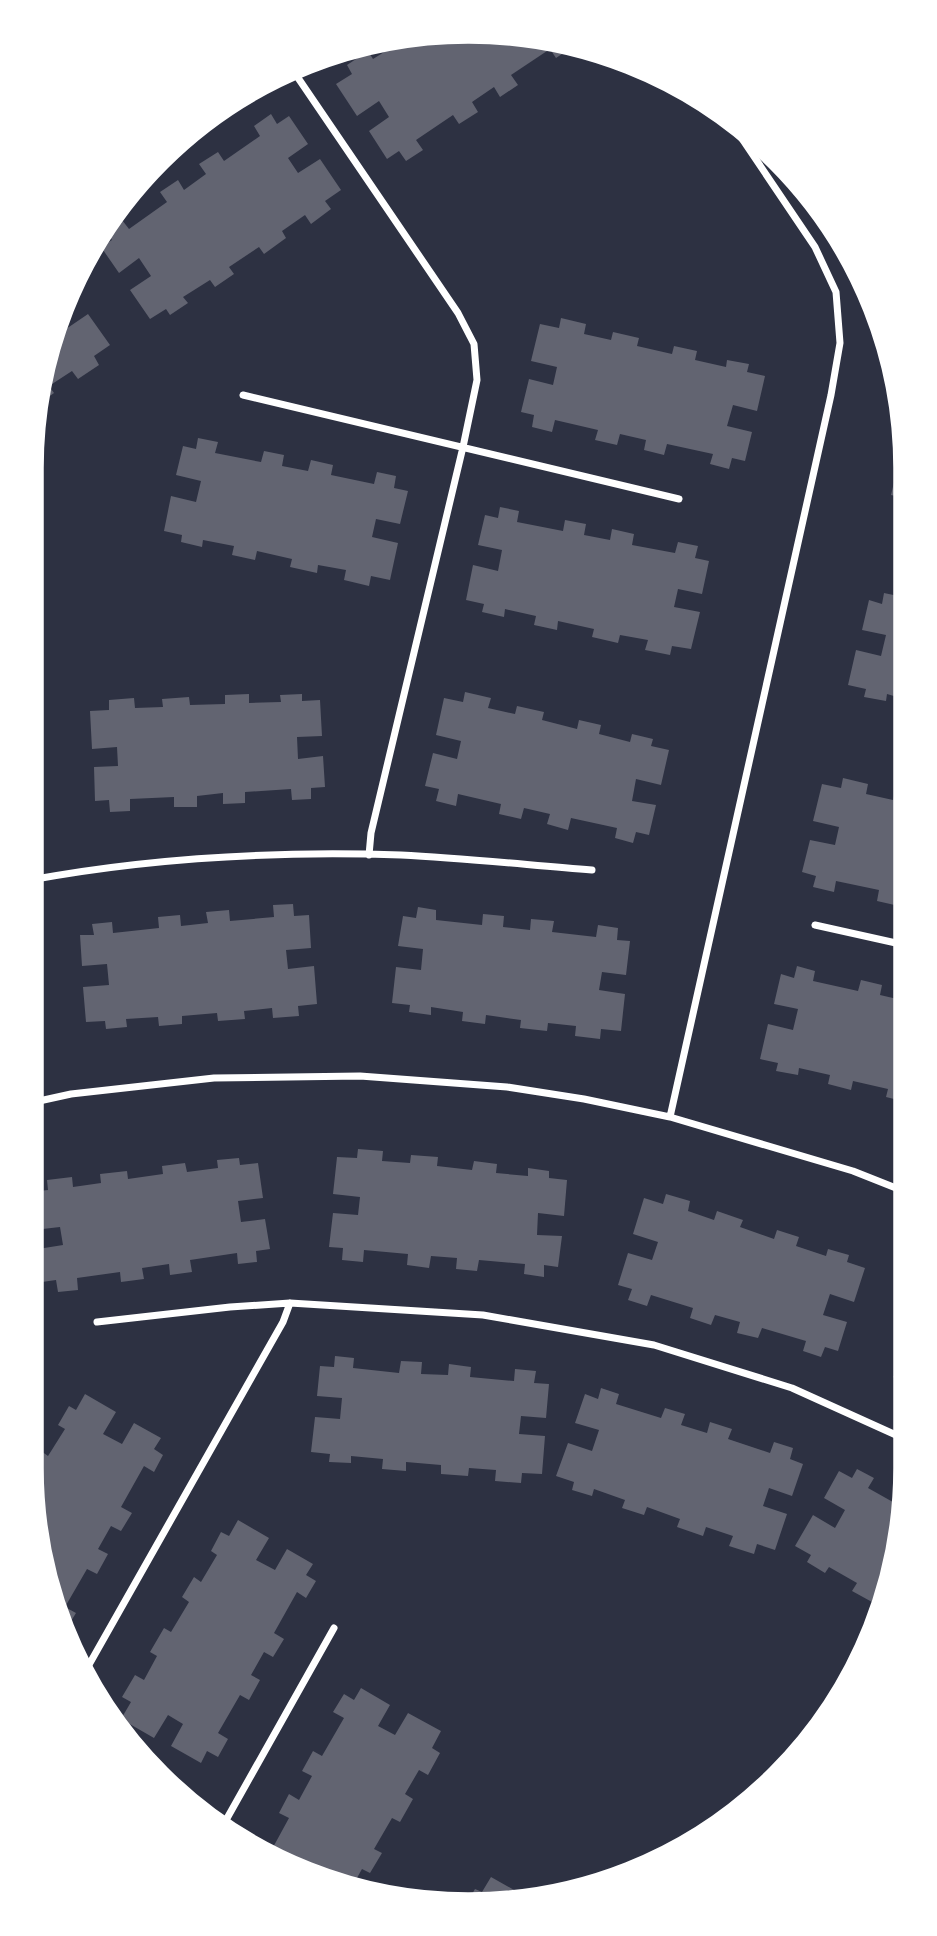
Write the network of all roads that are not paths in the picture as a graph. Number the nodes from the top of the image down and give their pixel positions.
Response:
1 (298, 77) edge
2 (746, 145) edge
3 (243, 395) dead end
4 (463, 447) junction
5 (679, 499) dead end
6 (369, 855) junction
7 (592, 870) dead end
8 (42, 878) edge
9 (815, 925) dead end
10 (895, 943) edge
11 (42, 1100) edge
12 (670, 1117) junction
13 (895, 1188) edge
14 (290, 1303) junction
15 (97, 1322) dead end
16 (895, 1435) edge
17 (334, 1628) dead end
18 (90, 1663) edge
19 (227, 1818) edge

1 - 4 street
2 - 12 street
3 - 4 street
4 - 5 street
4 - 6 street
6 - 7 street
6 - 8 street
9 - 10 street
11 - 12 street
12 - 13 street
14 - 15 street
14 - 16 street
14 - 18 street
17 - 19 street

